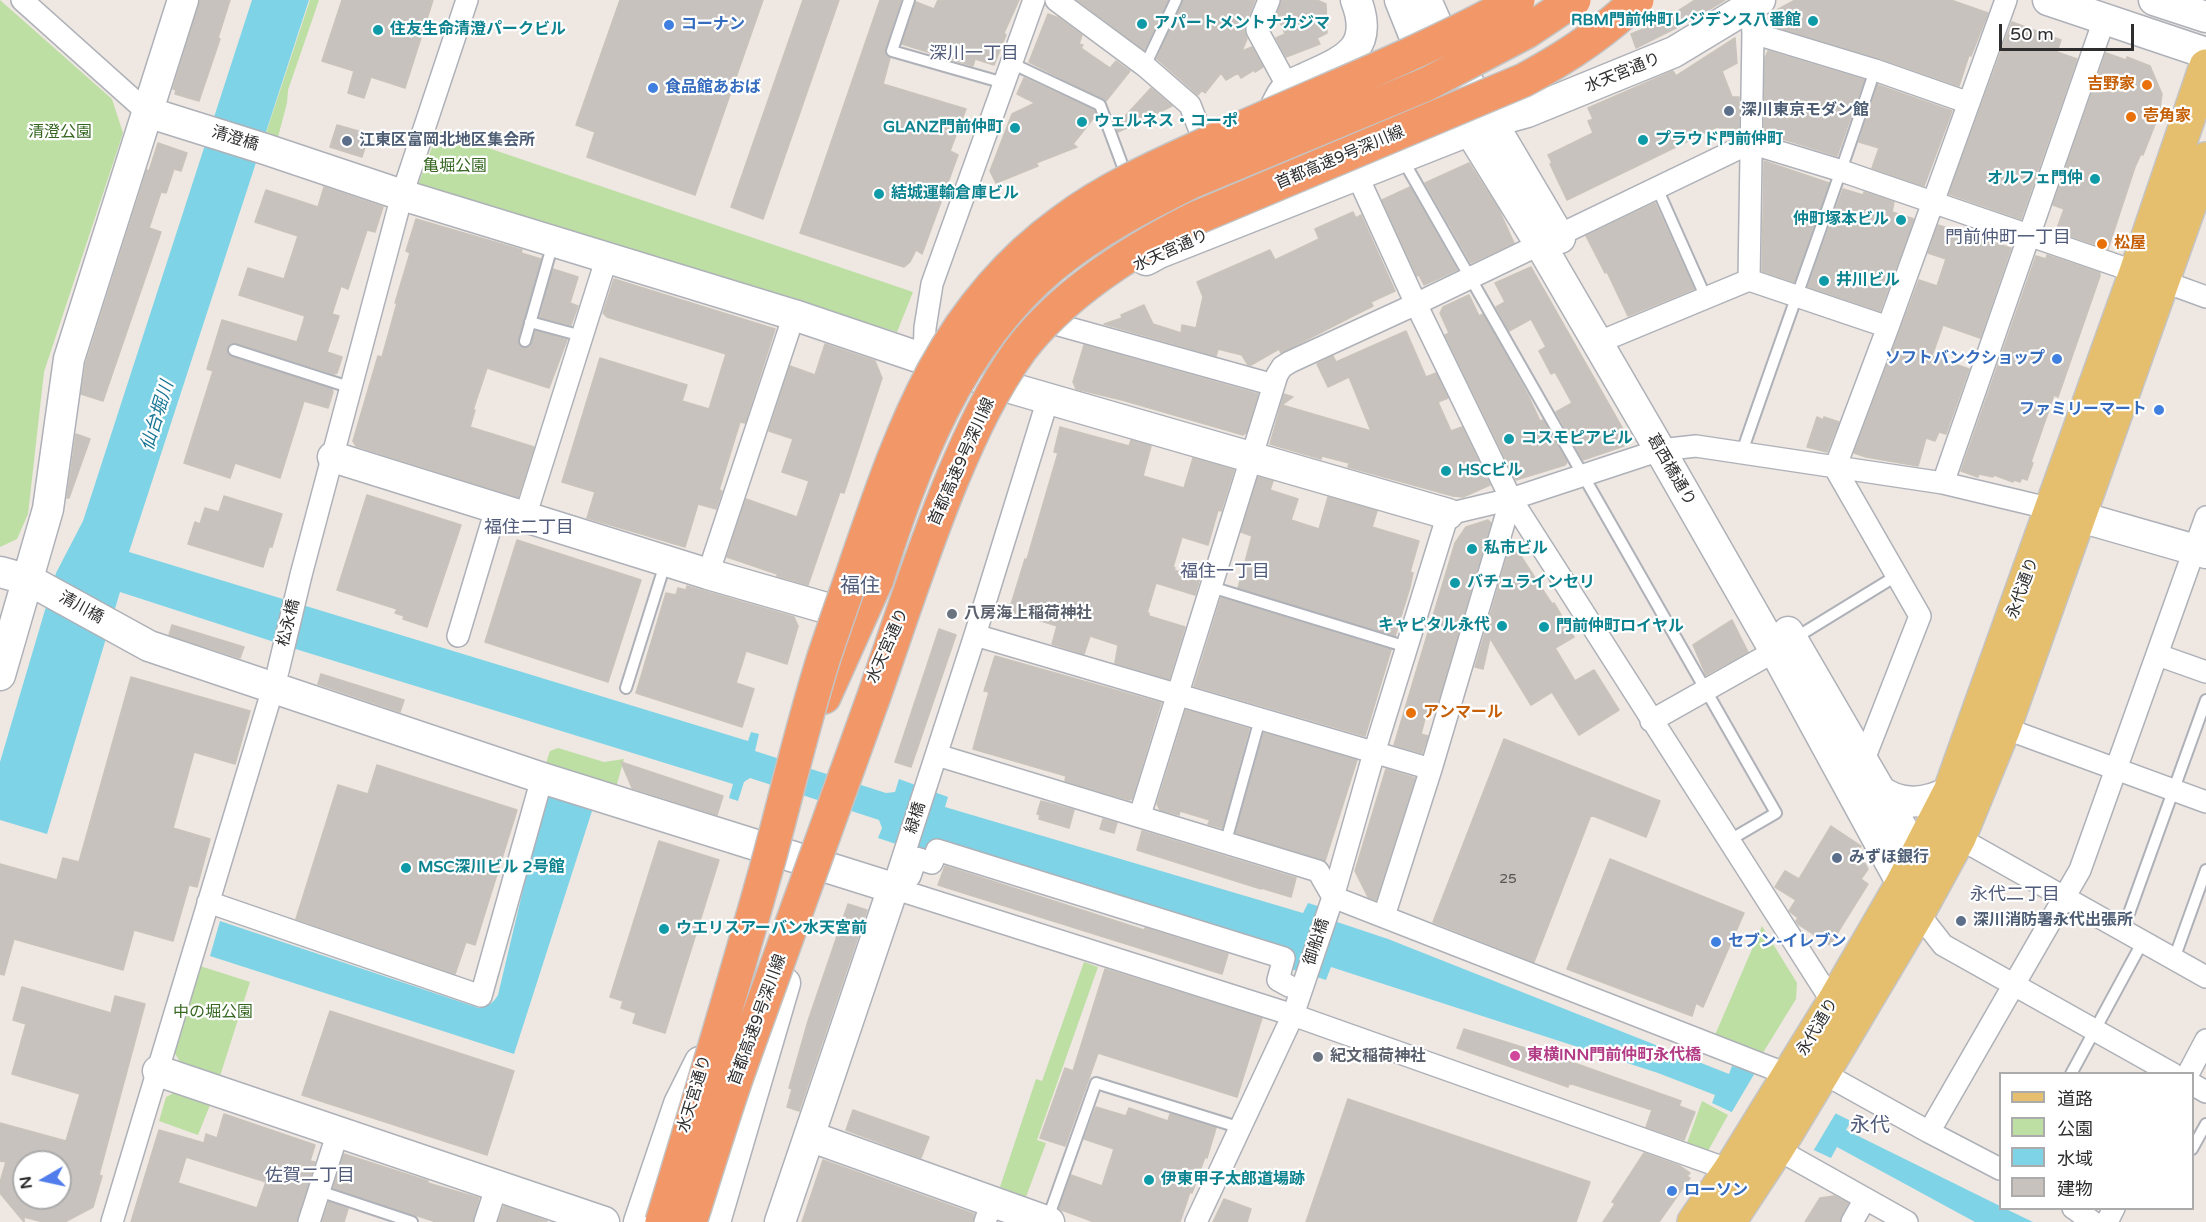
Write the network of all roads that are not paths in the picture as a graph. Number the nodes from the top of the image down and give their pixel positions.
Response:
1 (22, 0) edge
2 (183, 0) edge
3 (468, 0) edge
4 (909, 0) edge
5 (1034, 0) edge
6 (1056, 0) edge
7 (1176, 0) edge
8 (1269, 0) edge
9 (1356, 0) edge
10 (1400, 0) edge
11 (1426, 0) edge
12 (1518, 0) edge
13 (1574, 0) edge
14 (1637, 0) edge
15 (2006, 0) edge
16 (2048, 0) edge
17 (2154, 0) edge
18 (1753, 14) edge
19 (2206, 18) edge
20 (2104, 20) junction
21 (1596, 36) junction
22 (1420, 50) junction
23 (2206, 53) edge
24 (1011, 63) junction
25 (1145, 66) junction
26 (2206, 66) edge
27 (1875, 70) junction
28 (1004, 83) junction
29 (1288, 87) junction
30 (1969, 103) junction
31 (147, 112) junction
32 (1271, 116) junction
33 (1472, 120) junction
34 (1236, 128) junction
35 (1203, 141) junction
36 (1750, 143) junction
37 (1401, 158) junction
38 (2206, 159) edge
39 (1842, 171) junction
40 (1126, 175) junction
41 (1356, 175) junction
42 (1657, 188) junction
43 (402, 195) junction
44 (1933, 203) junction
45 (2030, 236) junction
46 (1549, 240) junction
47 (554, 242) junction
48 (607, 257) junction
49 (2149, 276) junction
50 (1470, 278) junction
51 (1749, 280) junction
52 (1796, 294) junction
53 (2206, 297) edge
54 (1706, 298) junction
55 (1416, 304) junction
56 (794, 315) junction
57 (530, 322) junction
58 (1055, 324) junction
59 (1888, 327) junction
60 (582, 336) junction
61 (1606, 339) junction
62 (525, 341) dead end
63 (234, 350) dead end
64 (924, 360) junction
65 (1274, 385) junction
66 (1004, 386) junction
67 (352, 388) junction
68 (1048, 399) junction
69 (1670, 448) junction
70 (1742, 452) junction
71 (333, 457) junction
72 (1253, 457) junction
73 (1835, 468) junction
74 (1582, 475) junction
75 (1942, 483) junction
76 (1510, 499) junction
77 (496, 509) junction
78 (2065, 513) junction
79 (1448, 514) junction
80 (525, 517) junction
81 (2206, 517) edge
82 (2200, 551) edge
83 (666, 561) junction
84 (0, 572) edge
85 (708, 574) junction
86 (1896, 576) junction
87 (884, 581) junction
88 (39, 585) junction
89 (1211, 587) junction
90 (840, 612) junction
91 (975, 635) junction
92 (458, 636) dead end
93 (1783, 645) junction
94 (1407, 647) junction
95 (2158, 656) junction
96 (2206, 672) edge
97 (0, 675) edge
98 (276, 679) junction
99 (626, 688) dead end
100 (1706, 690) junction
101 (1176, 694) junction
102 (824, 697) junction
103 (2206, 700) edge
104 (861, 706) junction
105 (1260, 719) junction
106 (1652, 721) junction
107 (2004, 728) junction
108 (1374, 753) junction
109 (937, 754) junction
110 (1863, 762) junction
111 (2116, 767) junction
112 (1431, 770) junction
113 (542, 778) junction
114 (1878, 789) junction
115 (2173, 789) junction
116 (1950, 791) junction
117 (2206, 802) edge
118 (1140, 815) junction
119 (1947, 830) junction
120 (1728, 841) junction
121 (1226, 842) junction
122 (774, 852) junction
123 (1917, 855) junction
124 (809, 863) junction
125 (2206, 870) edge
126 (902, 882) junction
127 (1934, 883) junction
128 (1902, 884) junction
129 (2065, 897) junction
130 (798, 898) junction
131 (208, 902) junction
132 (1331, 903) junction
133 (1918, 913) junction
134 (1384, 916) junction
135 (2123, 930) junction
136 (2143, 941) junction
137 (2174, 959) junction
138 (2206, 977) edge
139 (1298, 981) junction
140 (2015, 985) junction
141 (1833, 1003) junction
142 (1293, 1015) junction
143 (2095, 1029) junction
144 (2206, 1040) edge
145 (711, 1041) junction
146 (158, 1071) junction
147 (2072, 1072) edge
148 (2170, 1072) edge
149 (2189, 1072) edge
150 (1801, 1082) junction
151 (2206, 1124) edge
152 (1241, 1128) junction
153 (338, 1132) junction
154 (1929, 1132) junction
155 (809, 1136) junction
156 (1770, 1142) junction
157 (2194, 1147) edge
158 (1999, 1168) edge
159 (1730, 1170) junction
160 (497, 1185) junction
161 (319, 1191) junction
162 (1865, 1199) junction
163 (2075, 1210) edge
164 (989, 1211) edge
165 (388, 1218) edge
166 (112, 1222) edge
167 (309, 1222) edge
168 (412, 1222) edge
169 (485, 1222) edge
170 (604, 1222) edge
171 (639, 1222) edge
172 (656, 1222) edge
173 (662, 1222) edge
174 (690, 1222) edge
175 (696, 1222) edge
176 (715, 1222) edge
177 (780, 1222) edge
178 (1048, 1222) edge
179 (1196, 1222) edge
180 (1694, 1222) edge
181 (1729, 1222) edge
182 (1852, 1222) edge
183 (1907, 1222) edge
184 (2093, 1222) edge

1 - 31 street
2 - 31 main road
3 - 43 street, 松永橋
4 - 28 lane
5 - 24 street
6 - 25 street
7 - 25 lane
8 - 29 street
9 - 29 main road
10 - 22 main road, 葛西橋通り
11 - 33 main road, 葛西橋通り
12 - 173 highway, 首都高速9号深川線, bridge
13 - 87 highway, bridge
14 - 21 highway, 首都高速9号深川線, bridge
15 - 30 street
16 - 20 main road
17 - 19 main road
18 - 27 street
18 - 33 main road, 水天宮通り
18 - 36 street
20 - 23 main road
20 - 45 street
21 - 87 highway, bridge
21 - 174 highway, 首都高速9号深川線, bridge
22 - 32 main road
22 - 33 main road, 葛西橋通り
24 - 28 street
24 - 40 lane
25 - 35 street
26 - 49 main road, 永代通り
27 - 30 street
27 - 39 lane
28 - 64 street
29 - 32 main road
30 - 44 street
31 - 43 main road, 清澄橋
31 - 88 main road
32 - 34 main road
33 - 34 main road
33 - 37 main road, 水天宮通り
33 - 46 main road, 葛西橋通り
34 - 35 main road
35 - 40 main road
36 - 39 street
36 - 42 street
36 - 51 street
37 - 41 main road, 水天宮通り
37 - 50 lane
38 - 49 main road, 永代通り
39 - 44 street
39 - 52 lane
40 - 64 main road
41 - 55 street
41 - 58 main road, 水天宮通り
42 - 46 street
42 - 54 lane
43 - 47 main road, 清澄橋
43 - 67 street, 松永橋
44 - 45 street
44 - 59 street
45 - 49 street
45 - 75 street
46 - 50 street
46 - 61 main road, 葛西橋通り
47 - 48 main road, 清澄橋
47 - 57 lane
48 - 56 main road, 清澄橋
48 - 60 street
49 - 53 street
49 - 78 main road, 永代通り
50 - 55 street
50 - 74 lane
51 - 52 street
51 - 54 street
52 - 59 street
52 - 70 lane
54 - 61 street
55 - 65 street
55 - 76 street
56 - 64 main road, 清澄橋
56 - 85 street
57 - 60 lane
57 - 62 lane
58 - 65 street
58 - 66 main road, 水天宮通り
59 - 73 street
60 - 80 street
61 - 69 main road, 葛西橋通り
63 - 67 lane
64 - 66 main road, 清澄橋
64 - 90 main road
65 - 72 street
66 - 68 main road, 清澄橋
66 - 104 main road, 水天宮通り
67 - 71 street, 松永橋
68 - 72 main road, 清澄橋
68 - 91 street, 緑橋
69 - 70 street
69 - 74 street
69 - 93 main road, 葛西橋通り
70 - 73 street
71 - 77 main road
71 - 98 street, 松永橋, bridge
72 - 79 main road, 清澄橋
72 - 89 street
73 - 75 street
73 - 86 street
74 - 76 street
74 - 100 lane
75 - 78 street
76 - 79 street
76 - 106 street
76 - 112 street
77 - 80 main road
77 - 92 street
78 - 82 main road
78 - 107 main road, 永代通り
78 - 116 main road, 永代通り
79 - 94 street, 御船橋
80 - 83 main road
81 - 82 street
82 - 95 street
83 - 85 main road
83 - 99 lane
84 - 88 main road, 清川橋
85 - 90 main road
86 - 93 lane
86 - 110 street
87 - 102 highway
87 - 104 highway
88 - 97 main road
88 - 98 main road, 清川橋
89 - 94 lane
89 - 101 street
90 - 102 main road
91 - 101 street
91 - 109 street, 緑橋
93 - 100 street
93 - 110 main road, 葛西橋通り
93 - 128 main road, 葛西橋通り
94 - 108 street, 御船橋
95 - 96 street
95 - 111 street
98 - 113 main road, 清川橋
98 - 131 street, 松永橋
100 - 106 street
100 - 120 lane
101 - 105 street
101 - 118 street
102 - 122 main road, 水天宮通り
103 - 115 lane
104 - 124 main road, 水天宮通り
105 - 108 street
105 - 121 lane
106 - 120 street
107 - 111 street
107 - 119 main road, 永代通り
108 - 112 street
108 - 132 street, 御船橋
109 - 118 street
109 - 126 street, 緑橋
110 - 114 main road, 葛西橋通り
111 - 115 street
111 - 129 street
112 - 134 street
113 - 122 main road, 清川橋
113 - 131 street
114 - 116 main road
114 - 123 main road, 葛西橋通り
115 - 117 street
115 - 135 lane
116 - 119 main road, 永代通り
118 - 121 street
119 - 123 main road, 永代通り
119 - 127 main road, 永代通り
119 - 129 street
120 - 141 street
121 - 132 street
122 - 124 main road, 清川橋
122 - 145 main road, 水天宮通り
123 - 127 main road, 葛西橋通り
123 - 128 main road, 永代通り
124 - 126 main road, 清川橋
124 - 130 main road
125 - 137 lane
126 - 139 street
126 - 142 street
126 - 155 main road
127 - 133 main road, 永代通り
128 - 133 main road, 葛西橋通り
128 - 141 main road, 永代通り
129 - 135 street
129 - 140 street
130 - 175 main road, bridge
130 - 176 main road
131 - 146 street, 松永橋
132 - 134 street
132 - 139 street, 御船橋
133 - 140 street
133 - 150 main road, 永代通り
134 - 150 street
135 - 136 street
136 - 137 street
136 - 143 lane
137 - 138 street
139 - 142 street, 御船橋
140 - 143 street
140 - 154 street
141 - 150 main road, 永代通り
142 - 152 street, 御船橋
142 - 159 street
143 - 147 lane
143 - 148 street
144 - 149 street
145 - 171 main road
145 - 172 main road, 水天宮通り
146 - 153 main road
146 - 166 street, 松永橋
150 - 154 street
150 - 156 main road
151 - 157 lane
152 - 178 lane
152 - 179 street, 御船橋
153 - 160 main road
153 - 161 street
154 - 158 street
155 - 164 main road
155 - 177 main road
156 - 159 main road
156 - 162 street
156 - 181 main road
159 - 180 main road
160 - 169 street
160 - 170 main road
161 - 165 lane
161 - 167 street
162 - 182 street
162 - 183 street
163 - 184 street
164 - 178 main road
165 - 168 lane

